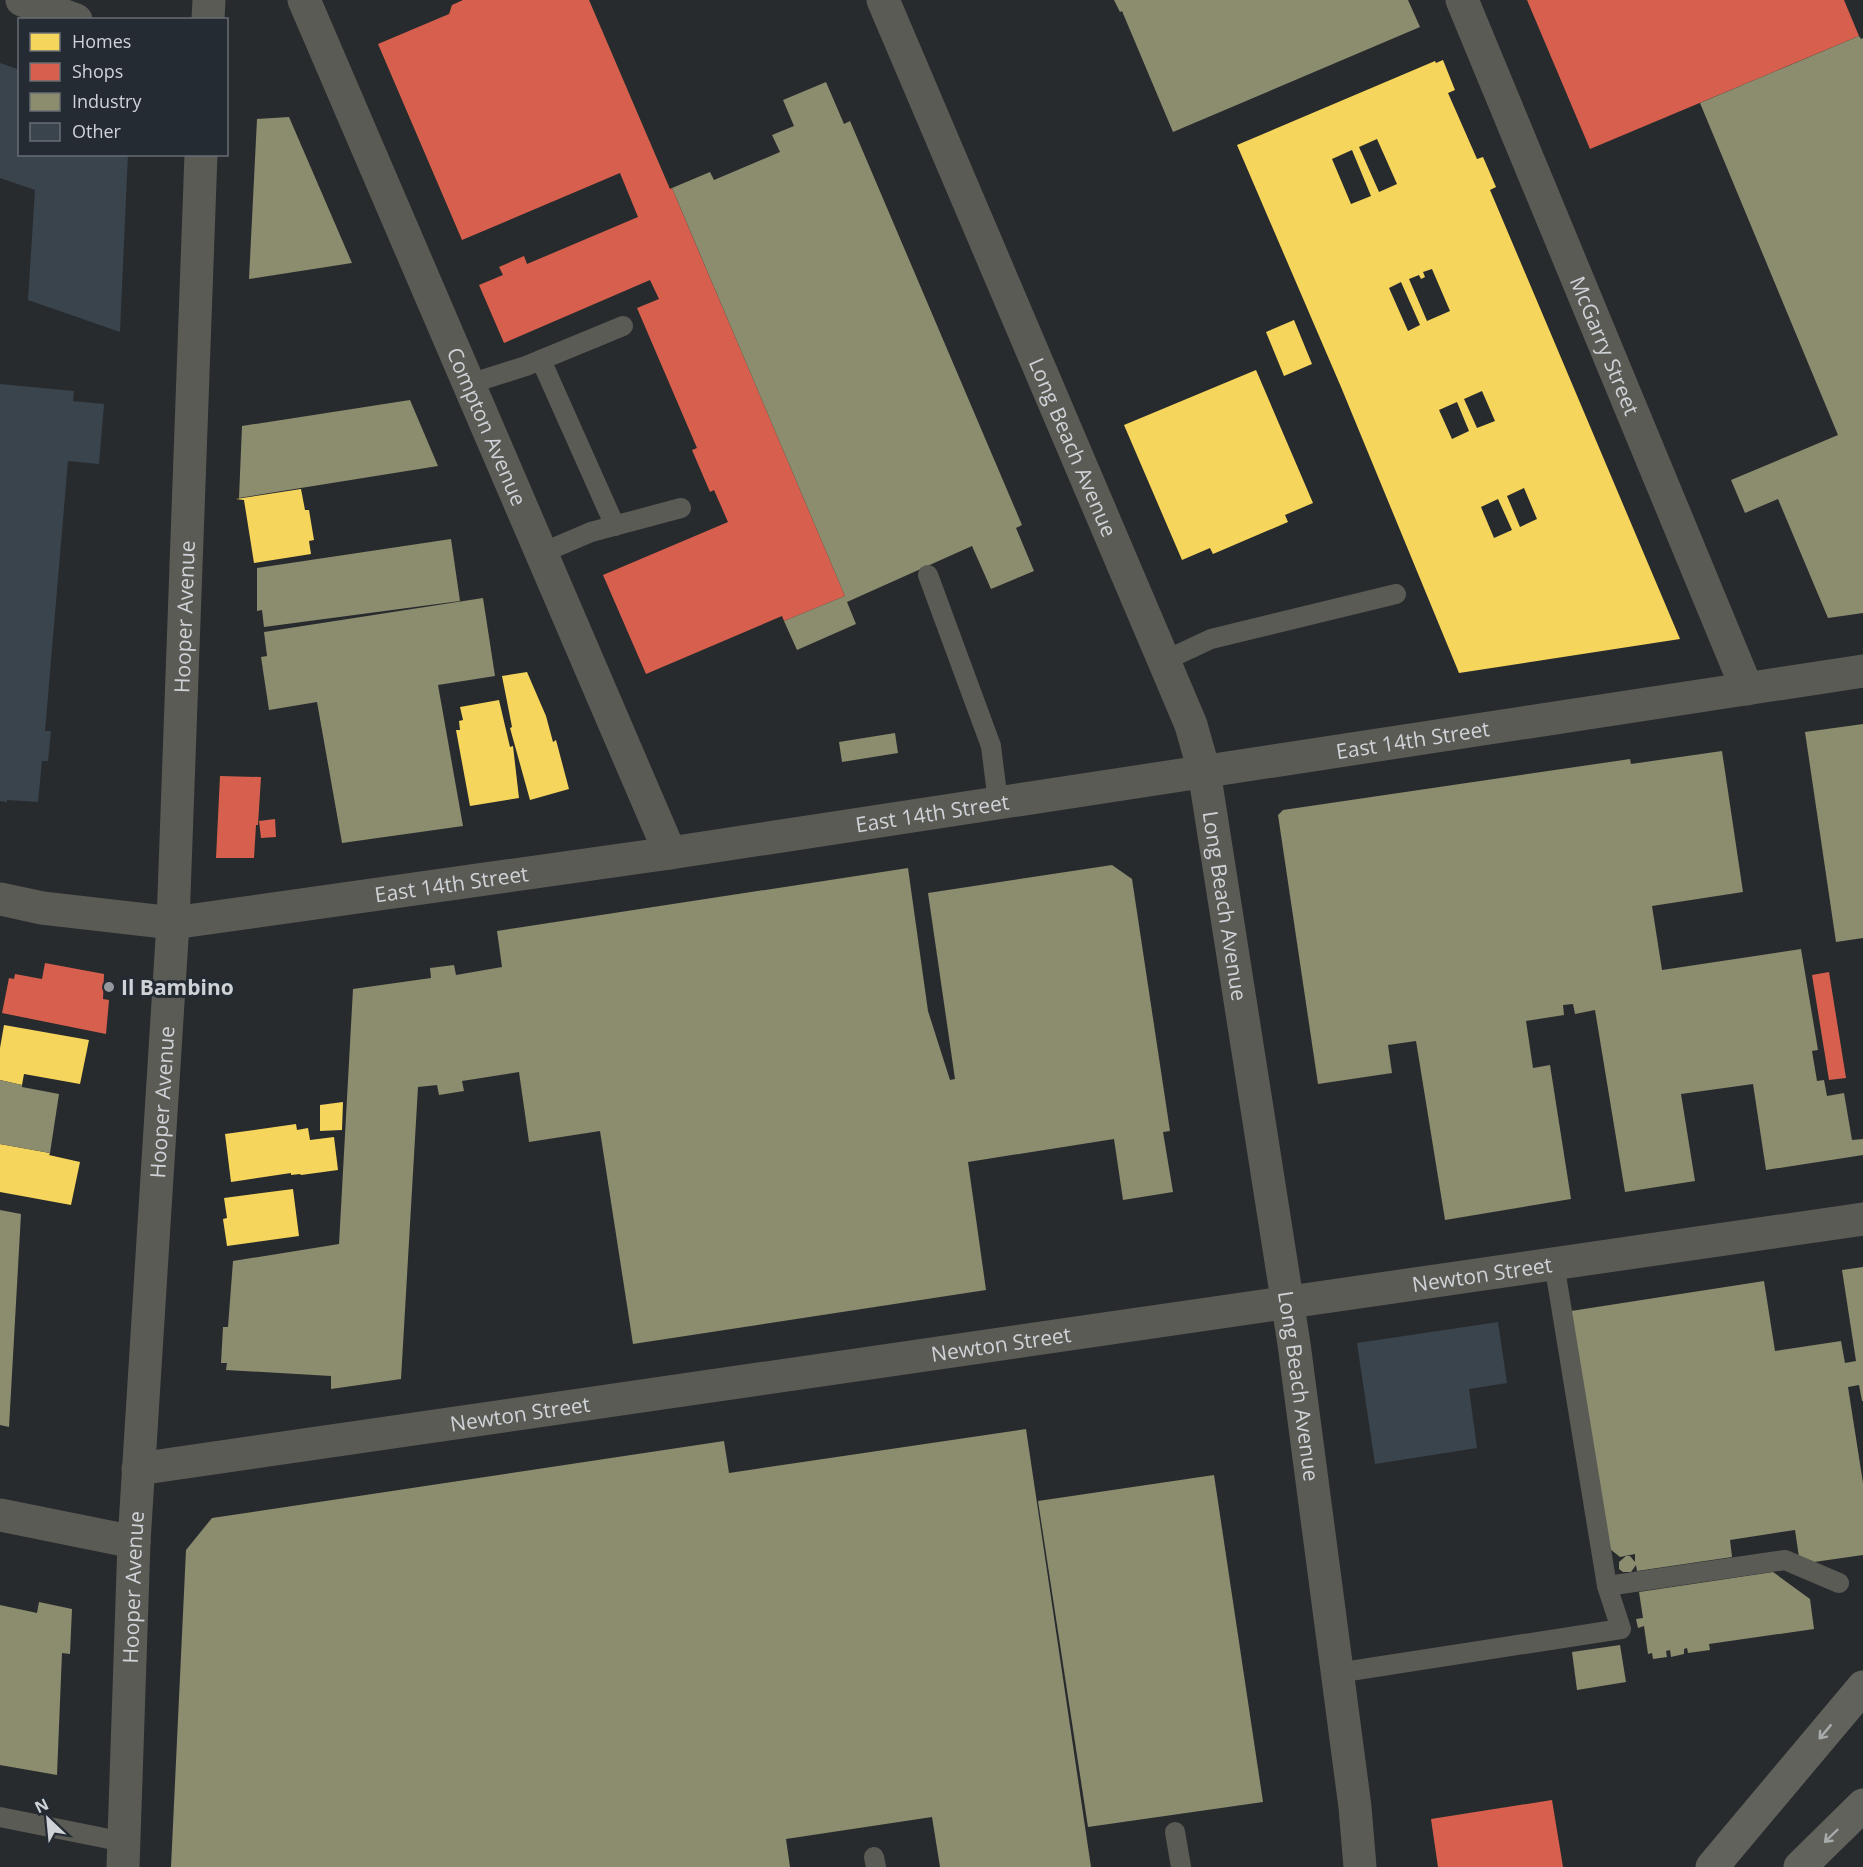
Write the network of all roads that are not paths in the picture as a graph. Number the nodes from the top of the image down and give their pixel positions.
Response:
1 (22, 0) edge
2 (209, 0) edge
3 (304, 0) edge
4 (883, 0) edge
5 (1462, 0) edge
6 (71, 18) edge
7 (208, 18) edge
8 (201, 156) edge
9 (623, 326) dead end
10 (540, 360) junction
11 (469, 384) junction
12 (681, 508) dead end
13 (615, 526) junction
14 (542, 553) junction
15 (928, 575) dead end
16 (1396, 594) dead end
17 (1164, 661) junction
18 (1863, 670) edge
19 (1747, 689) junction
20 (1204, 771) junction
21 (998, 802) junction
22 (670, 853) junction
23 (0, 899) edge
24 (173, 923) junction
25 (1863, 1219) edge
26 (1554, 1263) junction
27 (1287, 1303) junction
28 (138, 1469) junction
29 (0, 1515) edge
30 (134, 1542) junction
31 (1839, 1583) dead end
32 (1607, 1586) junction
33 (1337, 1673) junction
34 (1863, 1687) edge
35 (1863, 1805) edge
36 (0, 1817) edge
37 (1174, 1832) dead end
38 (124, 1855) edge
39 (1181, 1867) edge
40 (1360, 1867) edge
41 (1712, 1867) edge
42 (1800, 1867) edge

1 - 6 street
2 - 7 street
3 - 11 street, Compton Avenue
4 - 17 street, Long Beach Avenue
5 - 19 street, McGarry Street
8 - 24 street, Hooper Avenue
9 - 10 lane
10 - 11 lane
10 - 13 lane
11 - 14 street, Compton Avenue
12 - 13 lane
13 - 14 lane
14 - 22 street, Compton Avenue
15 - 21 lane
16 - 17 lane
17 - 20 street, Long Beach Avenue
18 - 19 street, East 14th Street
19 - 20 street, East 14th Street
20 - 21 street, East 14th Street
20 - 27 street, Long Beach Avenue
21 - 22 street, East 14th Street
22 - 24 street, East 14th Street
23 - 24 street, East 14th Street
24 - 28 street, Hooper Avenue
25 - 26 street, Newton Street
26 - 27 street, Newton Street
26 - 32 lane
27 - 28 street, Newton Street
27 - 33 street, Long Beach Avenue
28 - 30 street, Hooper Avenue
29 - 30 street
30 - 38 street, Hooper Avenue
31 - 32 lane
32 - 33 lane
33 - 40 street, Long Beach Avenue
34 -> 41 highway
35 -> 42 highway
36 - 38 lane
37 - 39 lane

